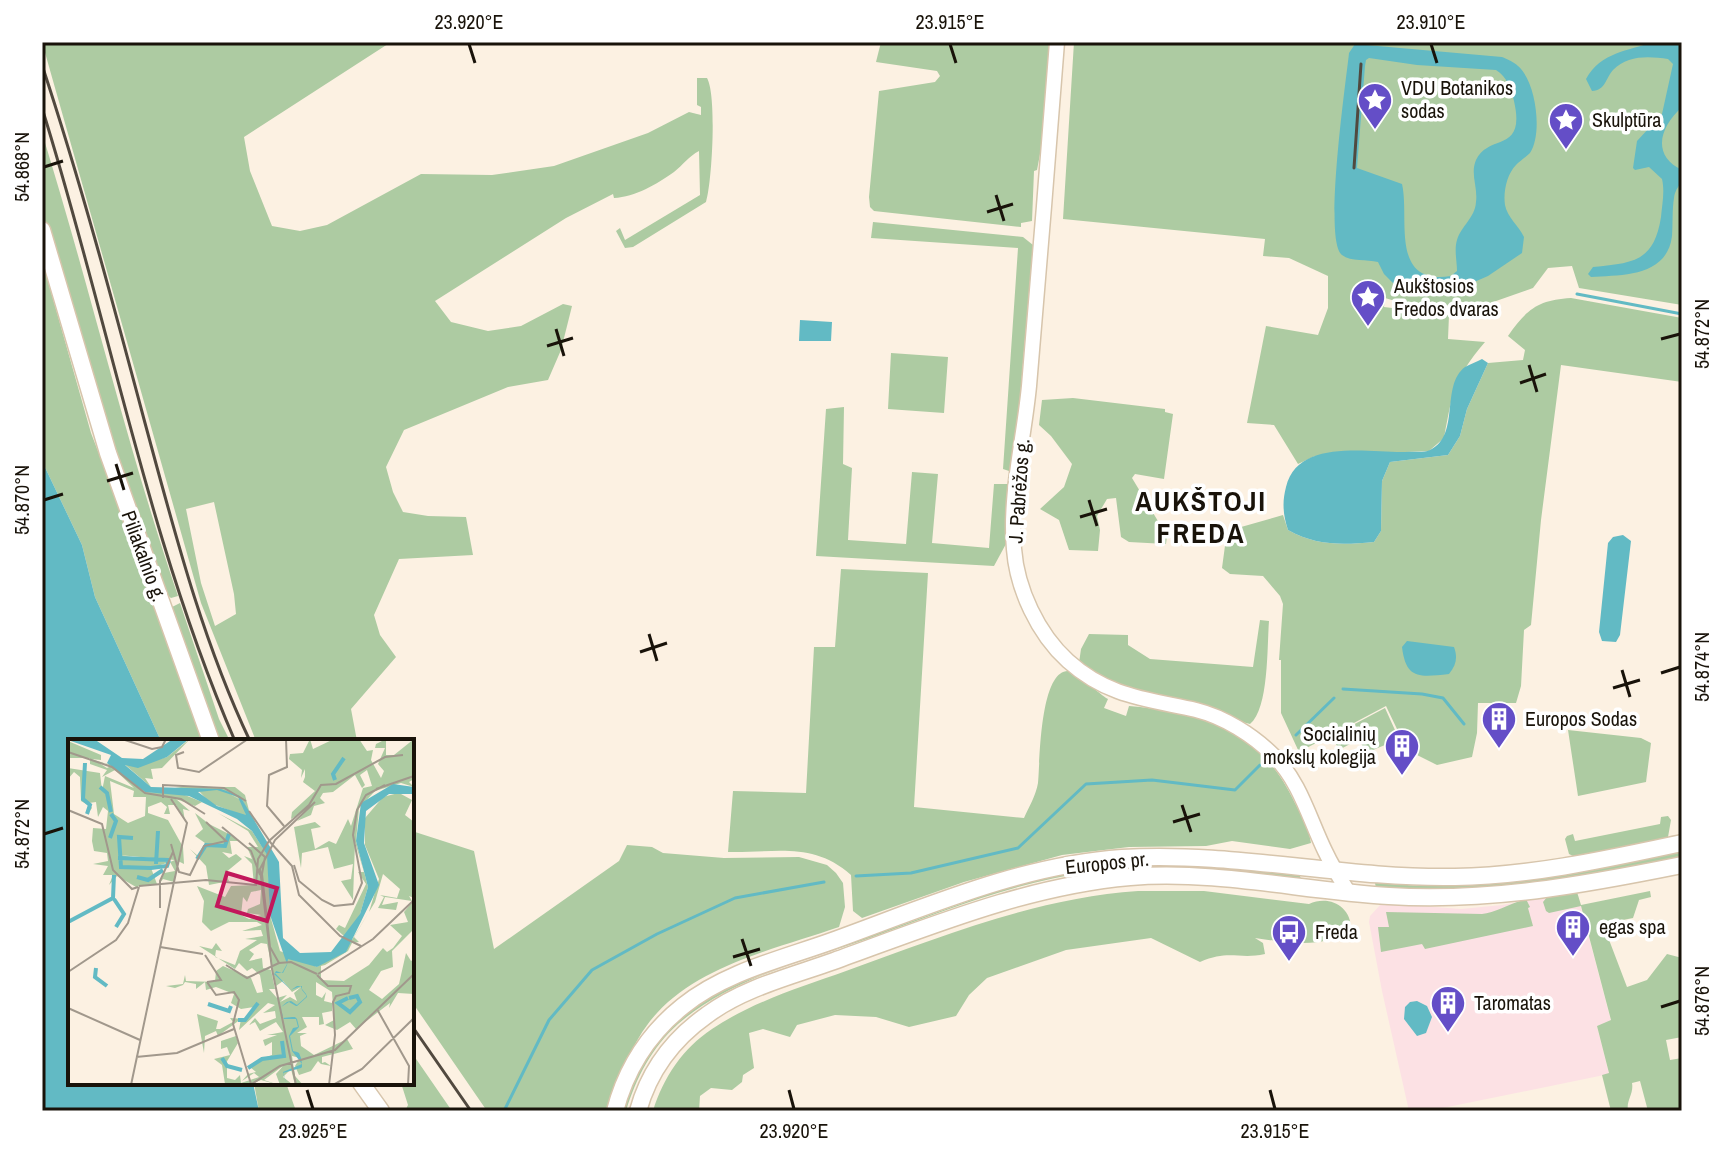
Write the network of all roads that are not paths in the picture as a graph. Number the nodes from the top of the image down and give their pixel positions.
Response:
1 (1057, 42) edge
2 (42, 230) edge
3 (210, 739) edge
4 (1682, 843) edge
5 (1682, 865) edge
6 (1335, 871) junction
7 (1349, 893) junction
8 (362, 1085) edge
9 (381, 1111) edge
10 (615, 1111) edge
11 (638, 1111) edge

1 - 6 street, J. Pabrėžos g.
2 - 3 main road, Piliakalnio g.
4 - 6 main road, Europos pr.
5 - 7 main road, Europos pr.
6 - 7 street, J. Pabrėžos g.
6 - 10 main road, Europos pr.
7 - 11 main road, Europos pr.
8 - 9 main road

